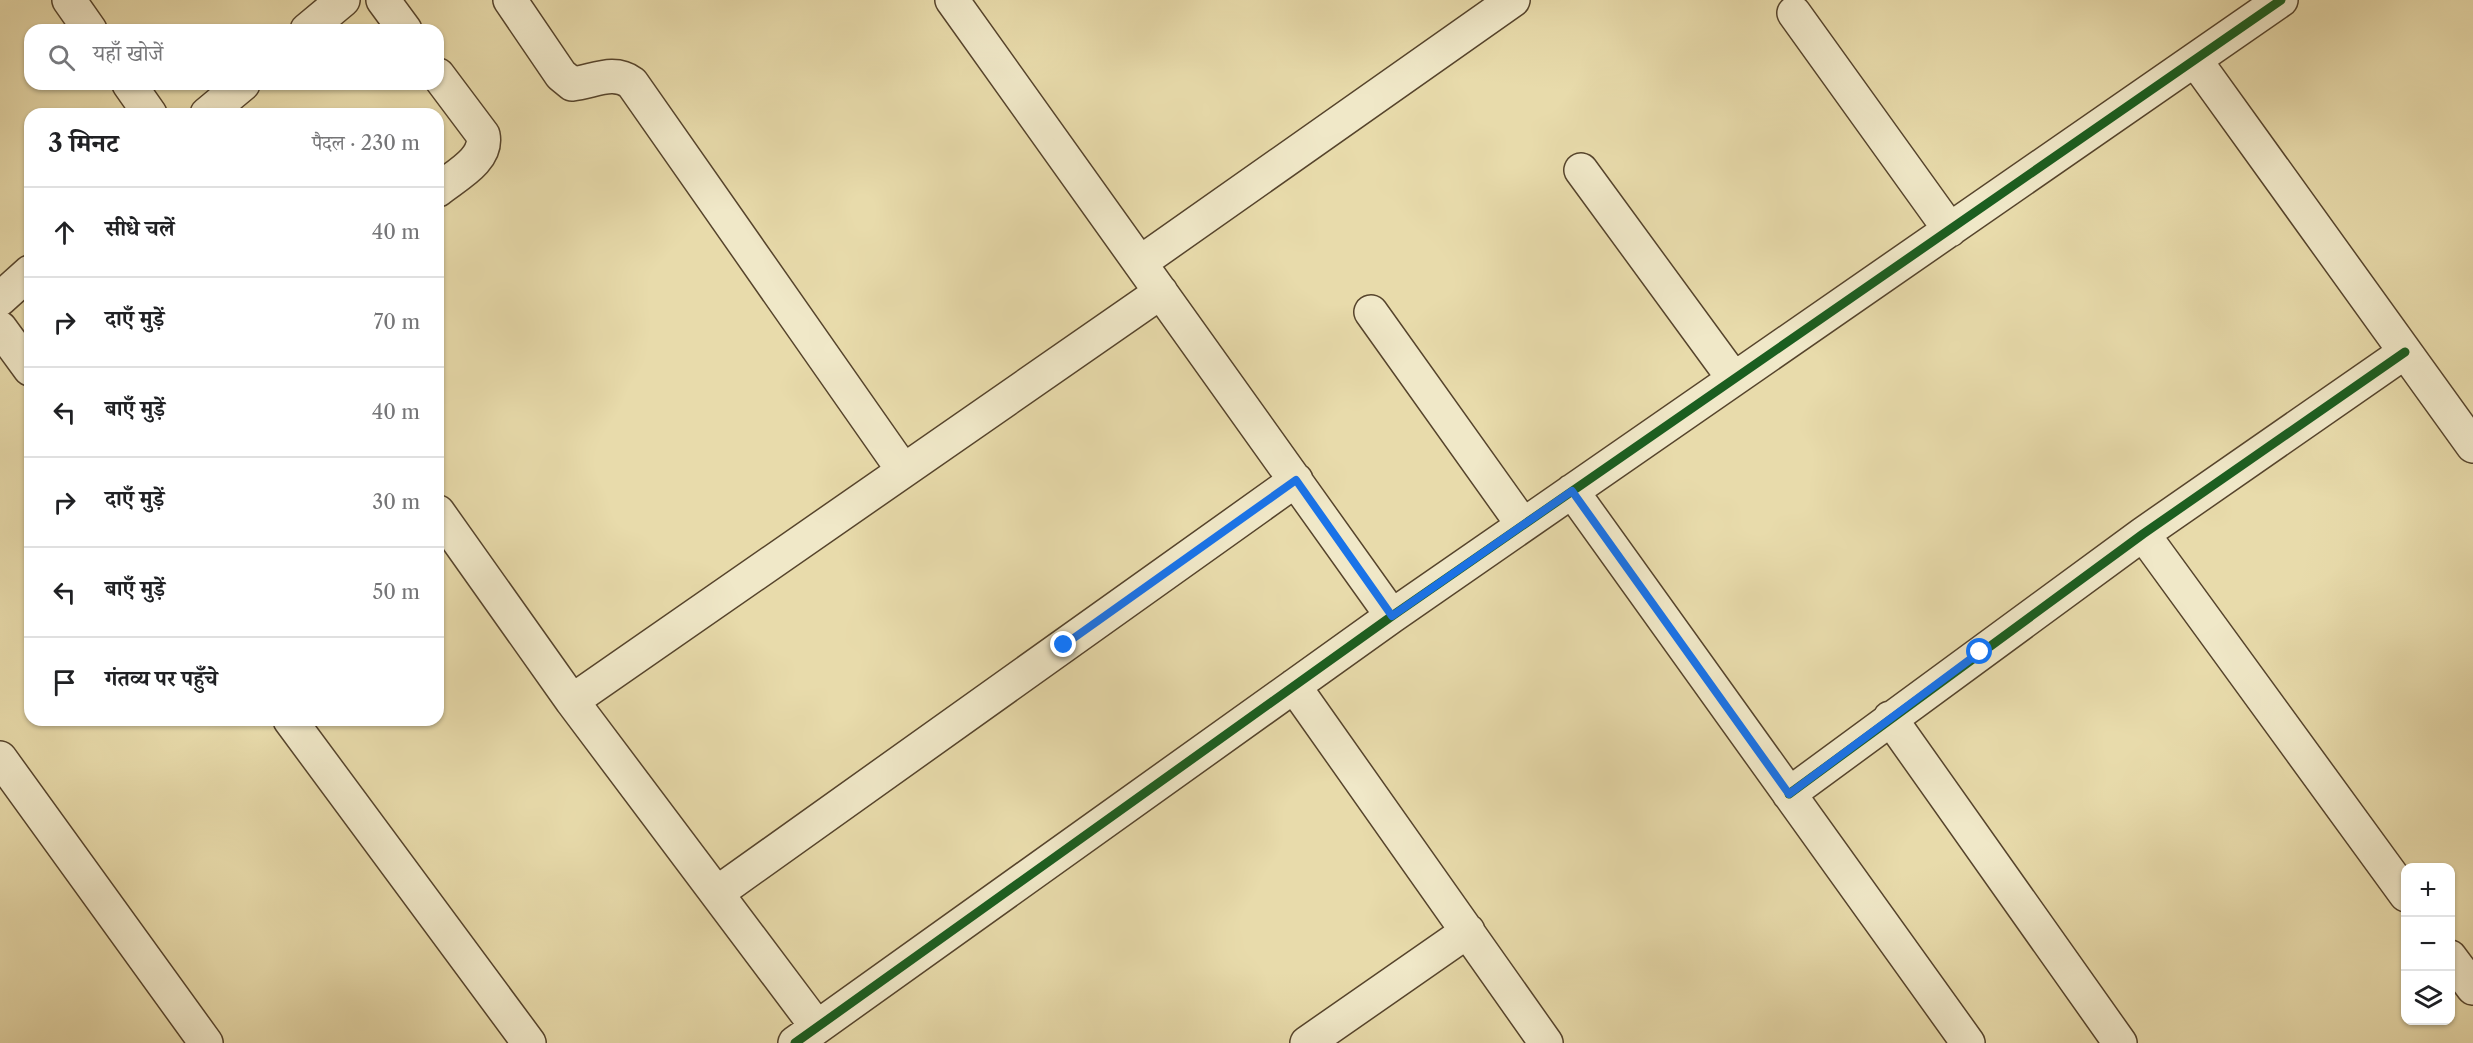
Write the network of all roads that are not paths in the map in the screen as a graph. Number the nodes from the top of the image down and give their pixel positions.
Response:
1 (69, 0) edge
2 (343, 0) edge
3 (383, 0) edge
4 (510, 0) edge
5 (1513, 0) edge
6 (2281, 0) edge
7 (960, 2) edge
8 (1794, 13) dead end
9 (86, 24) edge
10 (314, 24) edge
11 (401, 24) edge
12 (2195, 60) junction
13 (444, 83) edge
14 (133, 90) edge
15 (236, 90) edge
16 (146, 108) edge
17 (214, 108) edge
18 (1581, 170) dead end
19 (444, 185) edge
20 (1950, 230) junction
21 (1141, 262) junction
22 (24, 277) edge
23 (1161, 291) junction
24 (0, 299) edge
25 (1371, 312) dead end
26 (0, 328) edge
27 (2406, 352) junction
28 (24, 361) edge
29 (1734, 379) junction
30 (2473, 446) edge
31 (903, 471) junction
32 (1296, 480) junction
33 (1572, 491) junction
34 (444, 520) edge
35 (1523, 525) junction
36 (2143, 534) junction
37 (1392, 616) junction
38 (1294, 686) junction
39 (572, 701) junction
40 (1890, 718) junction
41 (294, 726) edge
42 (0, 758) edge
43 (1789, 794) junction
44 (2401, 888) edge
45 (717, 893) junction
46 (1468, 931) junction
47 (2455, 963) edge
48 (2473, 988) edge
49 (804, 1038) edge
50 (206, 1043) edge
51 (529, 1043) edge
52 (1307, 1043) edge
53 (1546, 1043) edge
54 (1968, 1043) edge
55 (2120, 1043) edge

1 - 9 street
2 - 10 street
3 - 11 street
4 - 31 street
5 - 21 street
6 - 12 street
7 - 21 street
8 - 20 street
12 - 20 street
12 - 27 street
13 - 19 street
14 - 16 street
15 - 17 street
18 - 29 street
20 - 29 street
21 - 23 street
22 - 24 street
23 - 31 street
23 - 32 street
25 - 35 street
26 - 28 street
27 - 30 street
27 - 36 street
29 - 33 street
31 - 39 street
32 - 37 street
32 - 45 street
33 - 35 street
33 - 43 street
34 - 39 street
35 - 37 street
36 - 40 street
36 - 44 street
37 - 38 street
38 - 46 street
38 - 49 street
39 - 45 street
40 - 43 street
40 - 55 street
41 - 51 street
42 - 50 street
43 - 54 street
45 - 49 street
46 - 52 street
46 - 53 street
47 - 48 street

